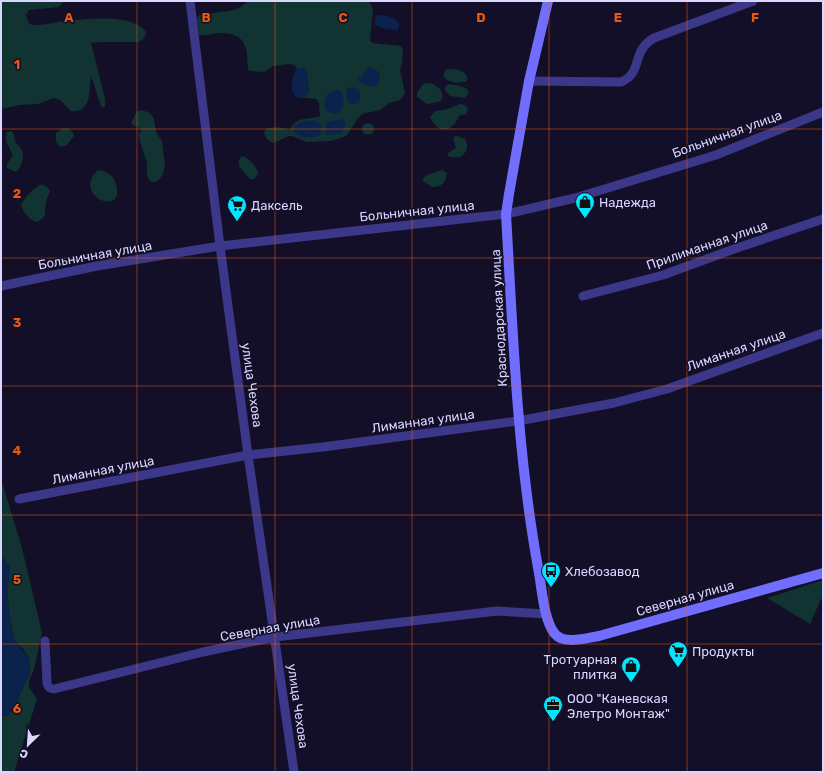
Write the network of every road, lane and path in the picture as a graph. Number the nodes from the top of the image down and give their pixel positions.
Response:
1 (190, 1) edge
2 (548, 1) edge
3 (753, 1) edge
4 (529, 81) junction
5 (823, 112) edge
6 (506, 214) junction
7 (823, 219) edge
8 (220, 246) junction
9 (1, 286) edge
10 (583, 296) dead end
11 (823, 333) edge
12 (518, 421) junction
13 (248, 454) junction
14 (19, 499) dead end
15 (823, 573) edge
16 (546, 614) junction
17 (555, 634) joint
18 (275, 637) junction
19 (45, 640) dead end
20 (294, 772) edge

1 - 8 street, улица Чехова
2 - 4 street, Краснодарская улица
3 - 4 street
4 - 6 street, Краснодарская улица
5 - 6 street, Больничная улица
6 - 8 street, Больничная улица
6 - 12 street, Краснодарская улица
7 - 10 street, Прилиманная улица
8 - 9 street, Больничная улица
8 - 13 street, улица Чехова
11 - 12 street, Лиманная улица
12 - 13 street, Лиманная улица
12 - 16 street, Краснодарская улица
13 - 14 street, Лиманная улица
13 - 18 street, улица Чехова
15 - 17 street, Северная улица
16 - 17 street, Краснодарская улица
16 - 18 street, Северная улица
18 - 19 street, Северная улица
18 - 20 street, улица Чехова

